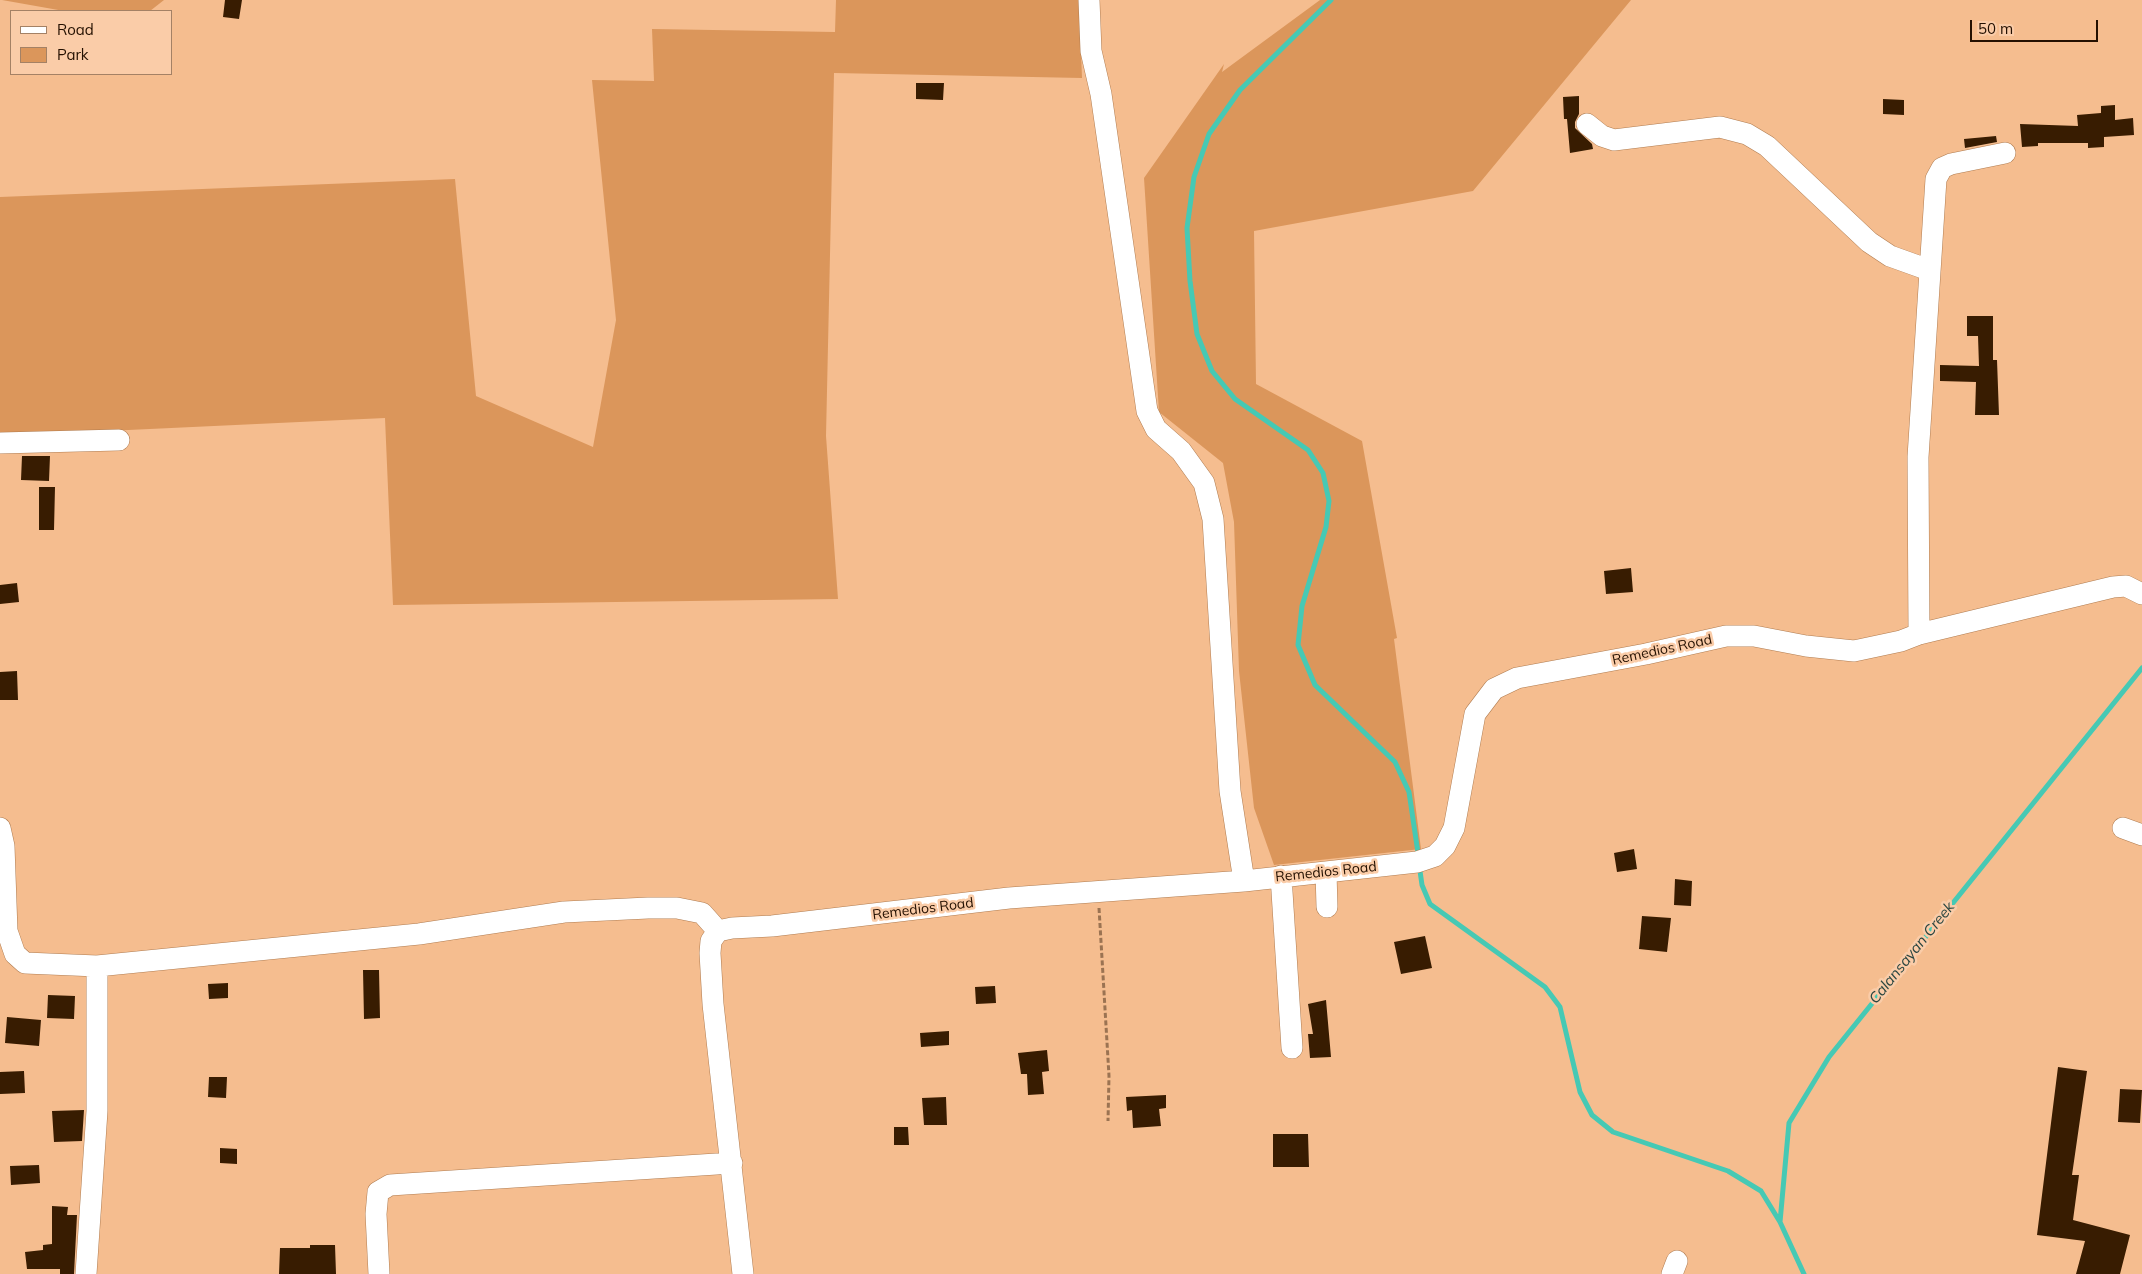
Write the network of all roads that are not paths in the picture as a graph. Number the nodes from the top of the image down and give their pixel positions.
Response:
1 (1089, 0) edge
2 (1588, 124) dead end
3 (2005, 153) dead end
4 (1929, 270) junction
5 (119, 440) dead end
6 (0, 443) edge
7 (2142, 594) edge
8 (1920, 634) junction
9 (0, 828) edge
10 (1326, 872) junction
11 (1281, 876) junction
12 (1244, 881) junction
13 (1327, 907) dead end
14 (718, 931) junction
15 (96, 966) junction
16 (1292, 1048) dead end
17 (732, 1163) junction
18 (86, 1274) edge
19 (379, 1274) edge
20 (743, 1274) edge

1 - 12 street
2 - 4 street
3 - 4 street
4 - 8 street
5 - 6 street
7 - 8 street, Remedios Road
8 - 10 street, Remedios Road
9 - 15 street
10 - 11 street, Remedios Road
10 - 13 street
11 - 12 street, Remedios Road
11 - 16 street
12 - 14 street, Remedios Road
14 - 15 street
14 - 17 street
15 - 18 street
17 - 19 street
17 - 20 street

